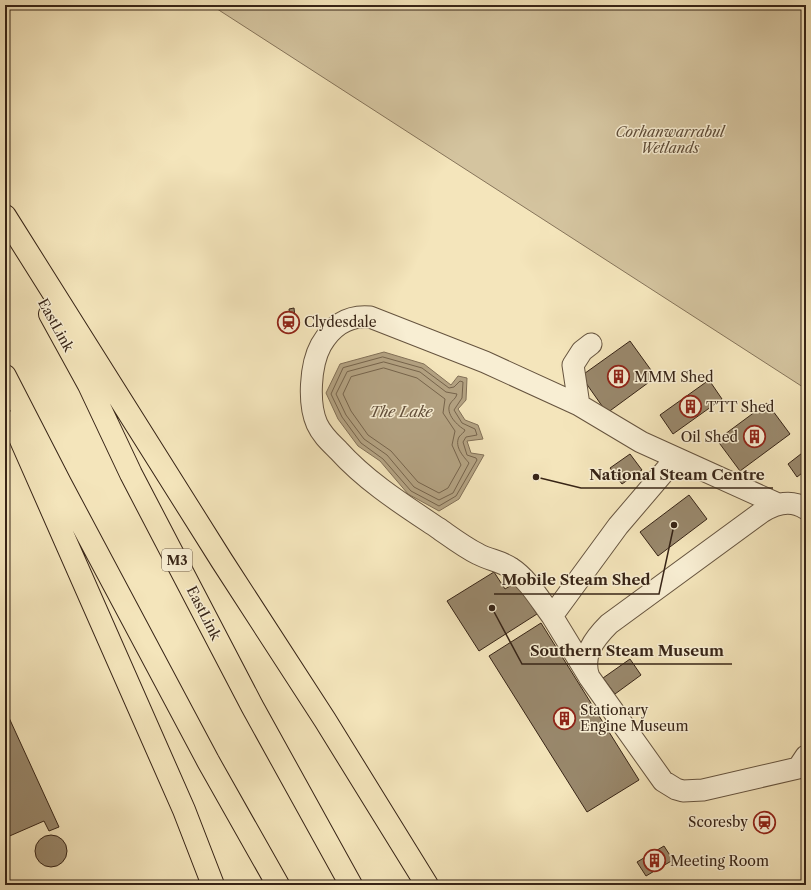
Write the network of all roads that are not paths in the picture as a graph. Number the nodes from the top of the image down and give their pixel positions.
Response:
1 (5, 216) edge
2 (5, 233) edge
3 (591, 344) dead end
4 (5, 376) edge
5 (5, 405) edge
6 (579, 405) junction
7 (676, 458) junction
8 (778, 504) junction
9 (806, 509) edge
10 (552, 616) junction
11 (589, 677) junction
12 (803, 766) edge
13 (213, 885) edge
14 (278, 885) edge
15 (351, 885) edge
16 (427, 885) edge

1 - 16 highway
2 - 15 highway, EastLink / M3
3 - 6 lane
4 - 14 highway
5 - 13 highway
6 - 7 lane
6 - 10 lane
7 - 8 lane
7 - 10 lane
8 - 9 lane
8 - 11 lane
10 - 11 lane
11 - 12 lane

